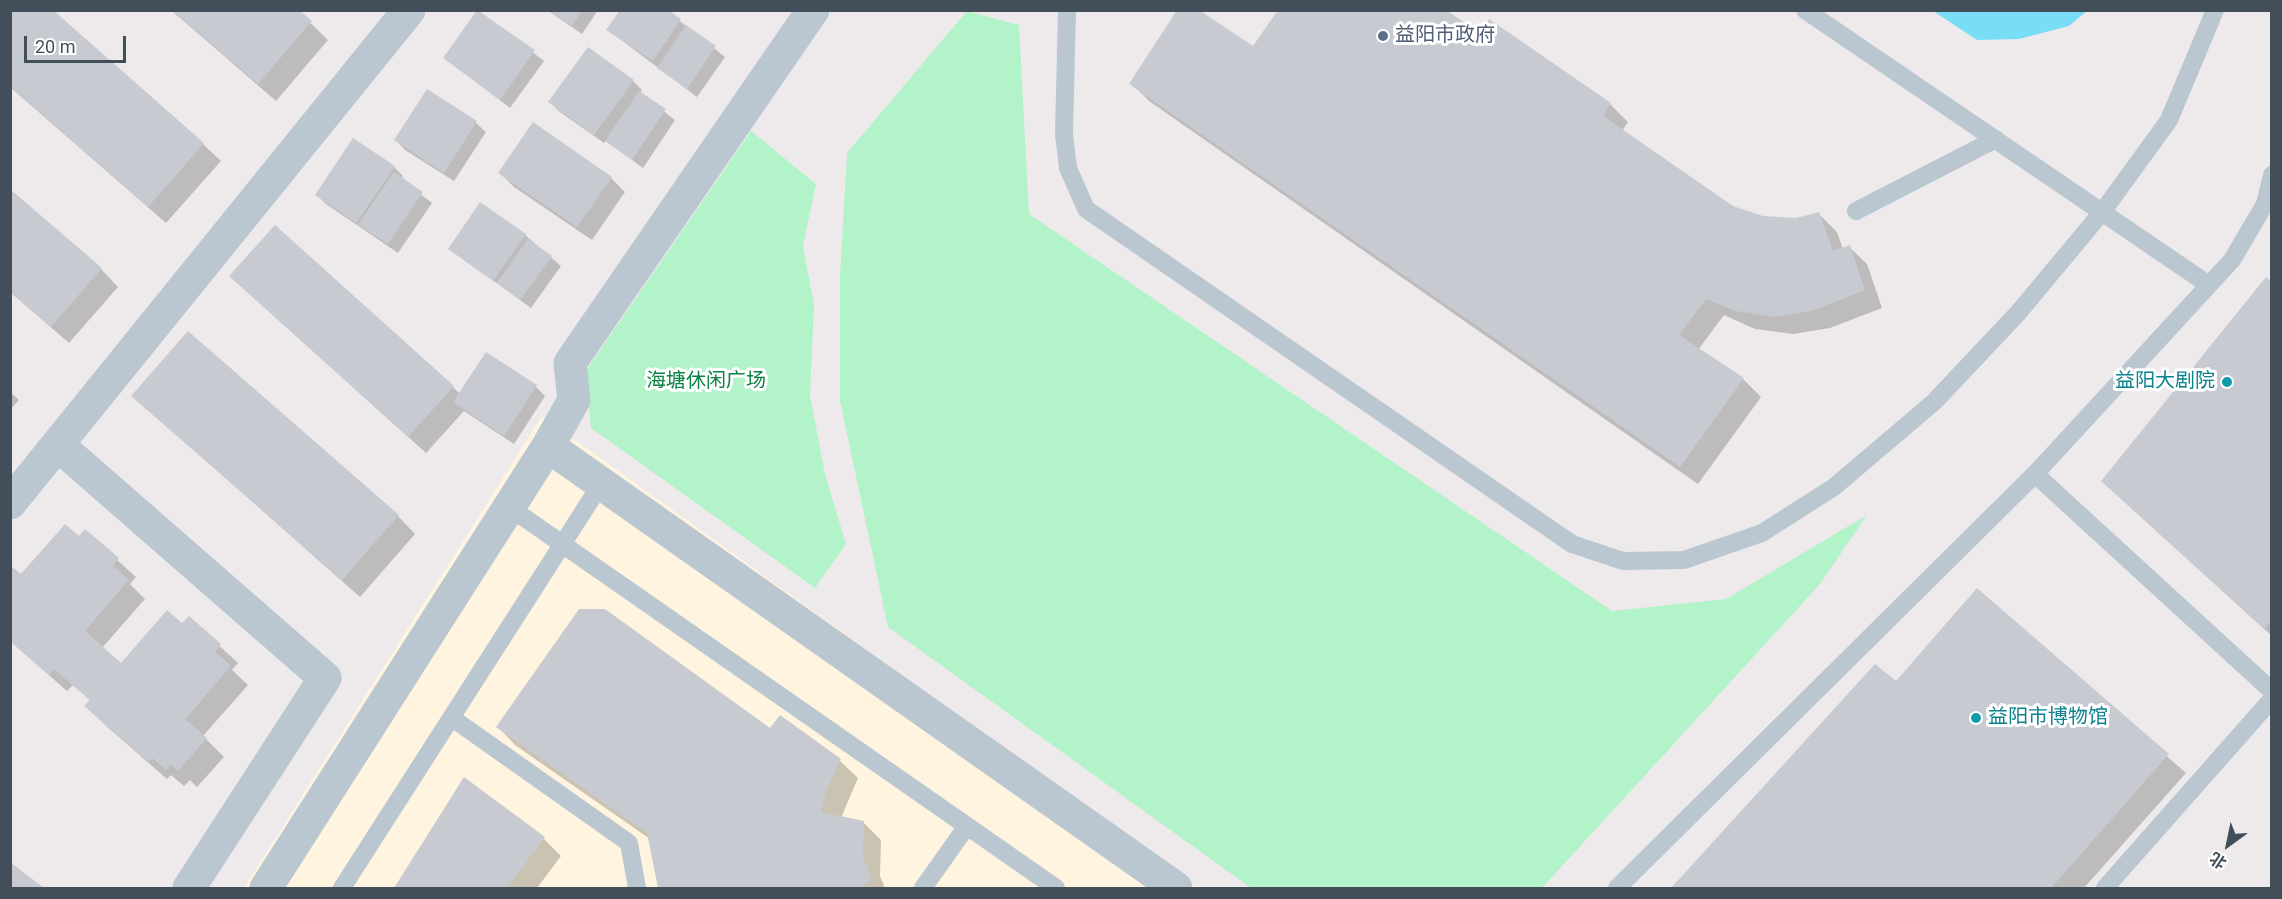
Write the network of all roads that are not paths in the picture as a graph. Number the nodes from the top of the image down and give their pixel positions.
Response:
1 (410, 10) edge
2 (813, 10) edge
3 (1067, 10) edge
4 (1805, 10) edge
5 (2215, 10) edge
6 (1996, 139) junction
7 (2271, 175) edge
8 (1856, 211) dead end
9 (2103, 211) junction
10 (2209, 285) junction
11 (58, 445) junction
12 (548, 446) junction
13 (2035, 474) junction
14 (601, 484) junction
15 (10, 503) edge
16 (509, 507) junction
17 (562, 544) junction
18 (2271, 691) edge
19 (2271, 699) edge
20 (452, 718) junction
21 (967, 826) junction
22 (189, 888) edge
23 (266, 888) edge
24 (342, 888) edge
25 (637, 888) edge
26 (923, 888) edge
27 (1056, 888) edge
28 (1176, 888) edge
29 (1617, 888) edge
30 (2105, 888) edge

1 - 11 street
2 - 12 street
3 - 9 lane
4 - 6 lane
5 - 9 lane
6 - 8 lane
6 - 9 lane
7 - 10 lane
9 - 10 lane
10 - 13 lane
11 - 15 street
11 - 22 street
12 - 14 street
12 - 16 street
13 - 18 lane
13 - 29 lane
14 - 17 lane
14 - 28 street
16 - 17 lane
16 - 23 street
17 - 20 lane
17 - 21 lane
19 - 30 lane
20 - 24 lane
20 - 25 lane
21 - 26 lane
21 - 27 lane

